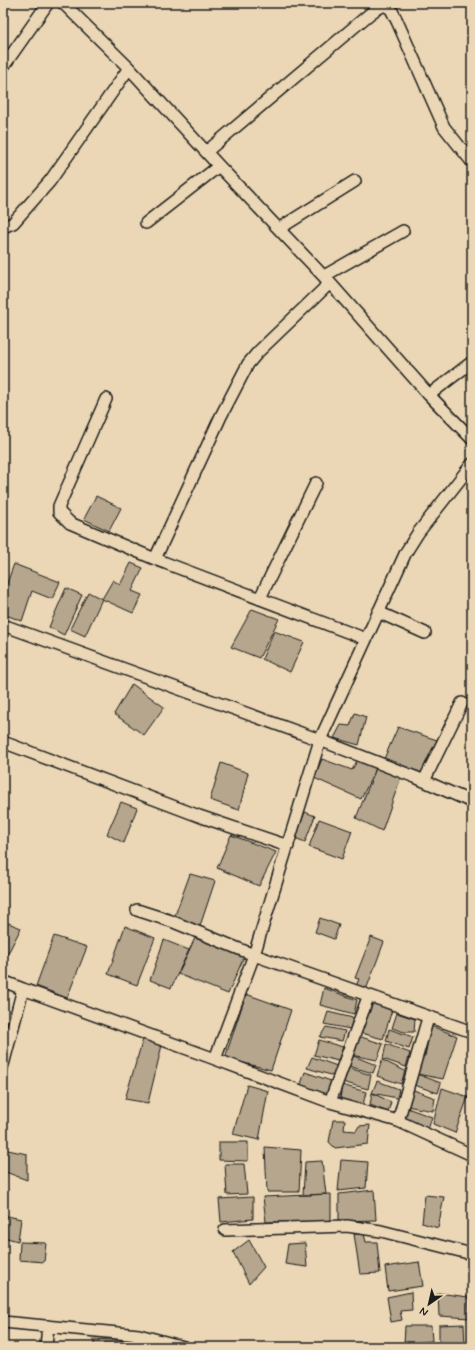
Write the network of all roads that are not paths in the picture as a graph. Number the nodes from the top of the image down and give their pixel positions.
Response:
1 (48, 3) edge
2 (63, 3) edge
3 (3, 66) edge
4 (129, 68) junction
5 (206, 152) junction
6 (472, 162) edge
7 (218, 166) junction
8 (355, 181) dead end
9 (146, 223) dead end
10 (3, 228) edge
11 (280, 228) junction
12 (403, 231) dead end
13 (327, 280) junction
14 (472, 362) edge
15 (429, 395) junction
16 (106, 399) dead end
17 (472, 439) edge
18 (472, 464) edge
19 (316, 483) dead end
20 (155, 559) junction
21 (260, 598) junction
22 (378, 612) junction
23 (3, 625) edge
24 (425, 633) dead end
25 (366, 639) junction
26 (462, 702) dead end
27 (320, 740) junction
28 (3, 742) edge
29 (424, 781) junction
30 (472, 802) edge
31 (288, 846) junction
32 (137, 910) dead end
33 (254, 955) junction
34 (3, 981) edge
35 (23, 989) junction
36 (368, 997) junction
37 (428, 1018) junction
38 (472, 1032) edge
39 (216, 1059) junction
40 (3, 1065) edge
41 (330, 1102) junction
42 (398, 1121) junction
43 (472, 1154) edge
44 (225, 1230) dead end
45 (472, 1254) edge
46 (3, 1322) edge
47 (48, 1326) junction
48 (139, 1335) junction
49 (46, 1347) edge
50 (138, 1347) edge
51 (184, 1347) edge

1 - 3 street
2 - 4 street
4 - 5 street
4 - 10 street
5 - 6 street
5 - 7 street
7 - 9 street
7 - 11 street
8 - 11 street
11 - 13 street
12 - 13 street
13 - 15 street
13 - 20 street
14 - 15 street
15 - 17 street
16 - 20 street
18 - 22 street
19 - 21 street
20 - 21 street
21 - 25 street
22 - 24 street
22 - 25 street
23 - 27 street
25 - 27 street
26 - 29 street
27 - 29 street
27 - 31 street
28 - 31 street
29 - 30 street
31 - 33 street
32 - 33 street
33 - 36 street
33 - 39 street
34 - 35 street
35 - 39 street
35 - 40 street
36 - 37 street
36 - 41 street
37 - 38 street
37 - 42 street
39 - 41 street
41 - 42 street
42 - 43 street
44 - 45 street
46 - 47 street
47 - 48 street
47 - 49 street
48 - 50 street
48 - 51 street

